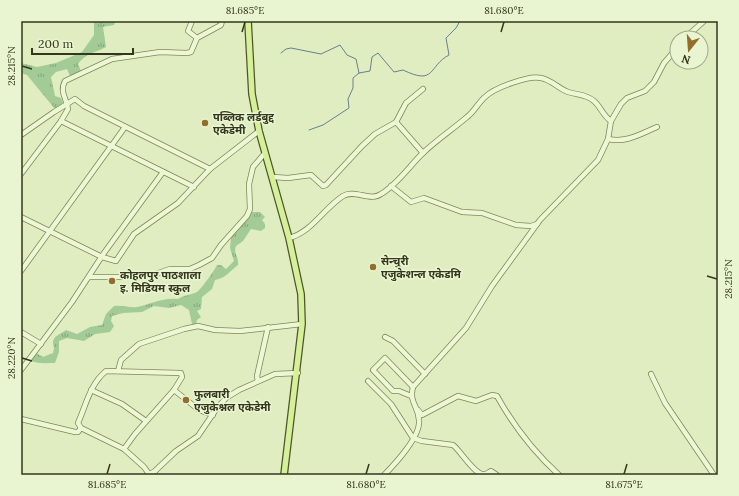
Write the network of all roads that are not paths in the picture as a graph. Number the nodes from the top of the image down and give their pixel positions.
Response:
1 (192, 21) edge
2 (222, 21) edge
3 (248, 21) edge
4 (704, 21) edge
5 (694, 30) edge
6 (197, 38) junction
7 (669, 57) edge
8 (423, 89) dead end
9 (67, 103) junction
10 (61, 121) junction
11 (611, 121) junction
12 (396, 122) junction
13 (125, 127) junction
14 (657, 127) dead end
15 (259, 131) junction
16 (21, 135) edge
17 (608, 139) junction
18 (111, 147) junction
19 (423, 152) junction
20 (266, 153) junction
21 (210, 169) junction
22 (163, 172) junction
23 (21, 174) edge
24 (273, 176) junction
25 (391, 186) junction
26 (194, 187) junction
27 (21, 217) edge
28 (537, 224) junction
29 (50, 231) junction
30 (289, 238) junction
31 (102, 257) junction
32 (21, 271) edge
33 (89, 277) junction
34 (302, 324) junction
35 (268, 327) junction
36 (21, 332) edge
37 (385, 337) dead end
38 (41, 344) junction
39 (21, 370) edge
40 (118, 371) junction
41 (298, 373) junction
42 (425, 374) junction
43 (650, 374) dead end
44 (258, 381) junction
45 (368, 381) dead end
46 (413, 386) junction
47 (91, 390) junction
48 (174, 390) junction
49 (411, 396) junction
50 (417, 409) junction
51 (213, 415) junction
52 (21, 419) edge
53 (146, 421) junction
54 (81, 428) junction
55 (413, 438) junction
56 (124, 450) junction
57 (148, 475) edge
58 (284, 475) edge
59 (384, 475) edge
60 (497, 475) edge
61 (559, 475) edge
62 (714, 475) edge

1 - 6 street
2 - 6 street
3 - 15 main road
4 - 5 street
6 - 9 street
7 - 11 street
8 - 12 street
9 - 10 street
9 - 13 street
9 - 16 street
10 - 18 street
10 - 23 street
11 - 17 street
11 - 19 street
12 - 19 street
12 - 24 street
13 - 18 street
13 - 21 street
14 - 17 street
15 - 20 main road
15 - 21 street
17 - 28 street
18 - 22 street
18 - 29 street
19 - 25 street
20 - 24 main road
20 - 33 street
21 - 26 street
22 - 26 street
22 - 31 street
24 - 30 main road
25 - 28 street
25 - 30 street
26 - 31 street
27 - 29 street
28 - 42 street
29 - 31 street
29 - 32 street
30 - 34 main road
31 - 33 street
33 - 38 street
34 - 35 street
34 - 41 main road
35 - 40 street
35 - 44 street
36 - 38 street
37 - 42 street
38 - 39 street
40 - 47 street
40 - 48 street
41 - 44 street
41 - 58 main road
42 - 46 street
43 - 62 street
44 - 51 street
45 - 55 street
46 - 49 street
46 - 49 street
47 - 53 street
47 - 54 street
48 - 51 street
48 - 53 street
49 - 50 street
50 - 55 street
50 - 61 street
51 - 57 street
52 - 54 street
53 - 56 street
54 - 56 street
55 - 59 street
55 - 60 street
56 - 57 street

